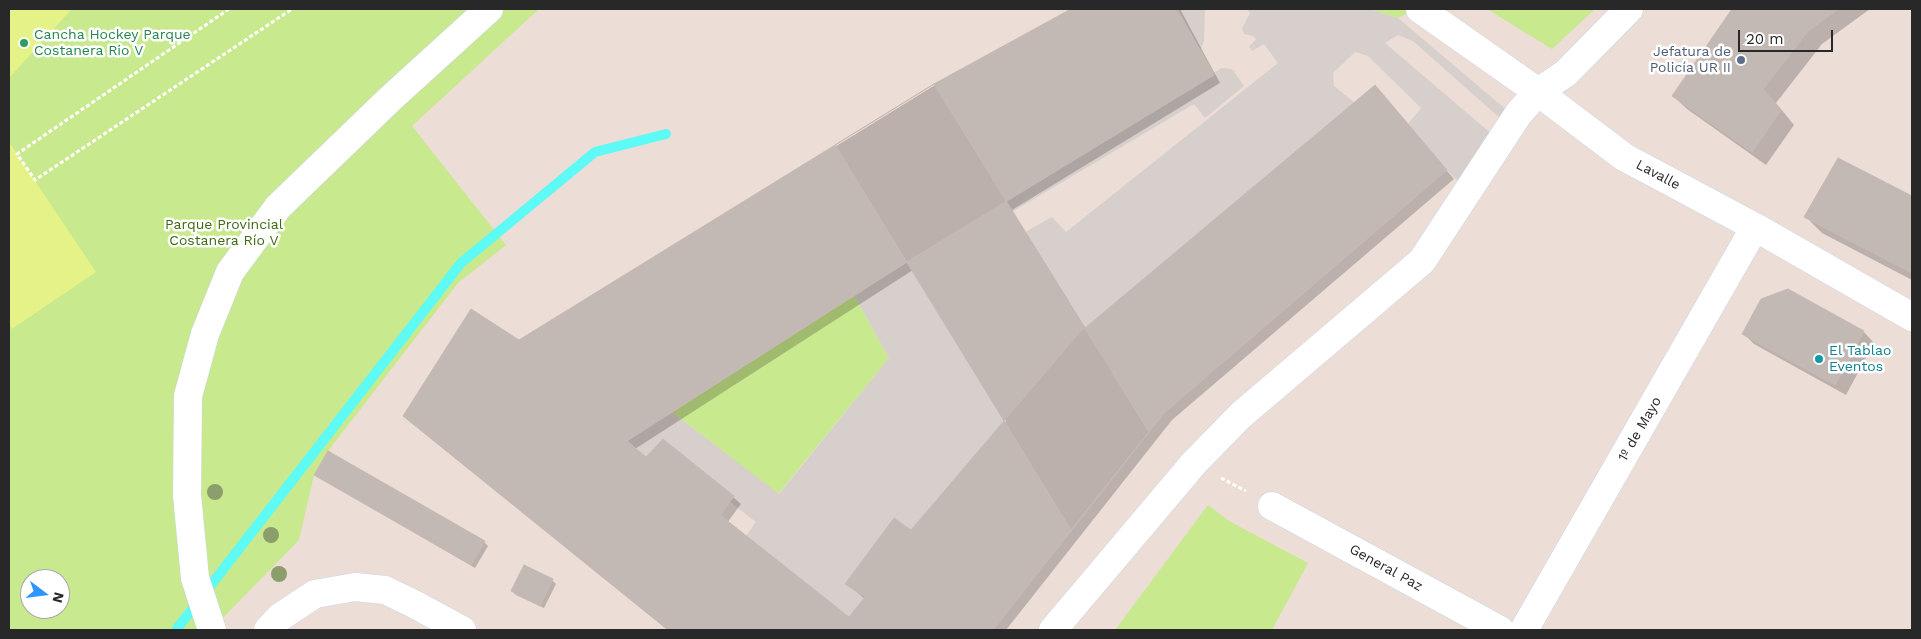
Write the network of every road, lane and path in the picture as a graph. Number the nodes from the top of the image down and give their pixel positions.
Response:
1 (229, 9) edge
2 (292, 9) edge
3 (489, 9) edge
4 (1420, 9) edge
5 (1629, 9) edge
6 (1538, 92) junction
7 (1755, 227) junction
8 (1912, 317) edge
9 (1194, 463) junction
10 (1272, 506) joint
11 (210, 625) edge
12 (268, 630) edge
13 (462, 630) edge
14 (1053, 630) edge
15 (1500, 630) edge
16 (1524, 630) edge

1 - 2 path
3 - 11 street
4 - 6 street, Lavalle
5 - 6 street
6 - 7 street, Lavalle
6 - 9 street
7 - 8 street, Lavalle
7 - 16 street, 1º de Mayo
9 - 10 path
9 - 14 street
10 - 15 street, General Paz
12 - 13 street

